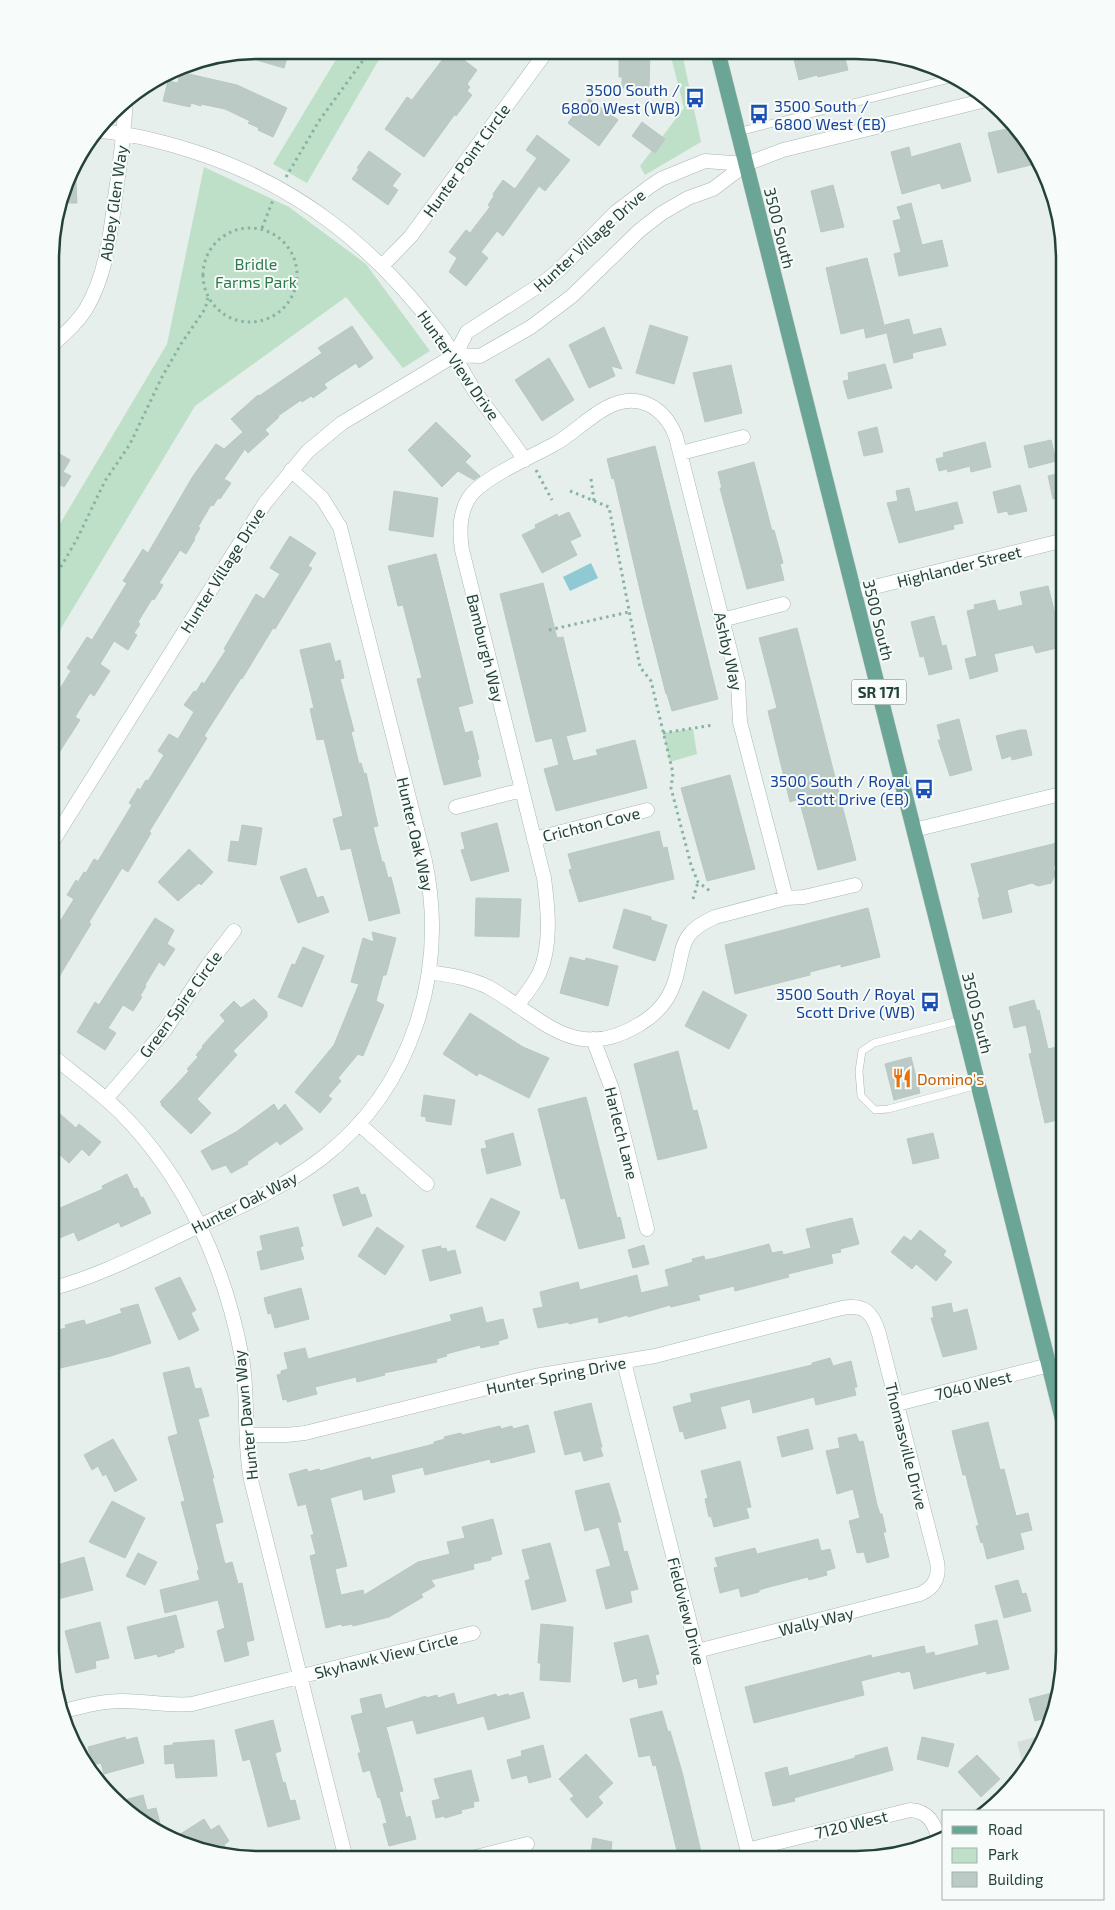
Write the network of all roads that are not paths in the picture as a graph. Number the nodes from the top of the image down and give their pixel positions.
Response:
1 (541, 59) edge
2 (720, 59) edge
3 (946, 80) edge
4 (980, 102) edge
5 (125, 110) edge
6 (104, 132) edge
7 (738, 132) junction
8 (123, 134) junction
9 (746, 164) junction
10 (383, 265) junction
11 (59, 338) edge
12 (455, 355) junction
13 (657, 409) joint
14 (743, 437) dead end
15 (681, 453) junction
16 (527, 459) junction
17 (291, 470) junction
18 (1056, 542) edge
19 (854, 592) junction
20 (783, 604) dead end
21 (722, 620) junction
22 (522, 790) junction
23 (1056, 795) edge
24 (456, 807) dead end
25 (647, 810) dead end
26 (914, 830) junction
27 (59, 831) edge
28 (534, 839) junction
29 (855, 885) dead end
30 (786, 898) junction
31 (234, 931) dead end
32 (430, 972) junction
33 (517, 1006) junction
34 (962, 1020) junction
35 (593, 1039) junction
36 (59, 1061) edge
37 (978, 1085) junction
38 (106, 1099) junction
39 (359, 1124) junction
40 (428, 1184) dead end
41 (200, 1226) junction
42 (647, 1229) dead end
43 (59, 1286) edge
44 (864, 1310) joint
45 (624, 1362) junction
46 (1056, 1363) edge
47 (1048, 1365) junction
48 (1056, 1395) edge
49 (896, 1404) junction
50 (247, 1436) junction
51 (933, 1585) joint
52 (472, 1633) dead end
53 (697, 1651) junction
54 (300, 1677) junction
55 (68, 1710) edge
56 (937, 1834) edge
57 (526, 1844) dead end
58 (344, 1851) edge
59 (499, 1851) edge
60 (748, 1851) edge
61 (763, 1851) edge

1 - 10 street, Hunter Point Circle
2 - 7 main road, 3500 South / SR 171
3 - 7 lane
4 - 9 street
5 - 8 street, Abbey Glen Way
6 - 8 street, Hunter View Drive
7 - 9 main road, 3500 South / SR 171
8 - 10 street, Hunter View Drive
8 - 11 street, Abbey Glen Way
9 - 12 street, Hunter Village Drive
9 - 12 street, Hunter Village Drive
9 - 19 main road, 3500 South / SR 171
10 - 12 street, Hunter View Drive
12 - 16 street, Hunter View Drive
12 - 17 street, Hunter Village Drive
13 - 15 street, Ashby Way
13 - 16 street, Bamburgh Way
14 - 15 street
15 - 21 street, Ashby Way
16 - 22 street, Bamburgh Way
17 - 27 street, Hunter Village Drive
17 - 32 street, Hunter Oak Way
18 - 19 street, Highlander Street
19 - 26 main road, 3500 South / SR 171
20 - 21 street
21 - 30 street, Ashby Way
22 - 24 street
22 - 28 street, Bamburgh Way
23 - 26 street
25 - 28 street, Crichton Cove
26 - 34 main road, 3500 South / SR 171
28 - 33 street, Bamburgh Way
29 - 30 street
30 - 35 street
31 - 38 street, Green Spire Circle
32 - 33 street
32 - 39 street, Hunter Oak Way
33 - 35 street
34 - 37 main road, 3500 South / SR 171
34 - 37 lane
35 - 42 street, Harlech Lane
36 - 38 street, Hunter Dawn Way
37 - 47 main road, 3500 South / SR 171
38 - 41 street, Hunter Dawn Way
39 - 40 street
39 - 41 street, Hunter Oak Way
41 - 43 street, Hunter Oak Way
41 - 50 street, Hunter Dawn Way
44 - 45 street, Hunter Spring Drive
44 - 49 street, Thomasville Drive
45 - 50 street, Hunter Spring Drive
45 - 53 street, Fieldview Drive
46 - 47 street, 7040 West
47 - 48 main road, 3500 South / SR 171
47 - 49 street, 7040 West
49 - 51 street, Thomasville Drive
50 - 54 street, Hunter Dawn Way
51 - 53 street, Wally Way
52 - 54 street, Skyhawk View Circle
53 - 60 street, Fieldview Drive
54 - 55 street, Skyhawk View Circle
54 - 58 street, Hunter Dawn Way
56 - 61 street, 7120 West
57 - 59 street

